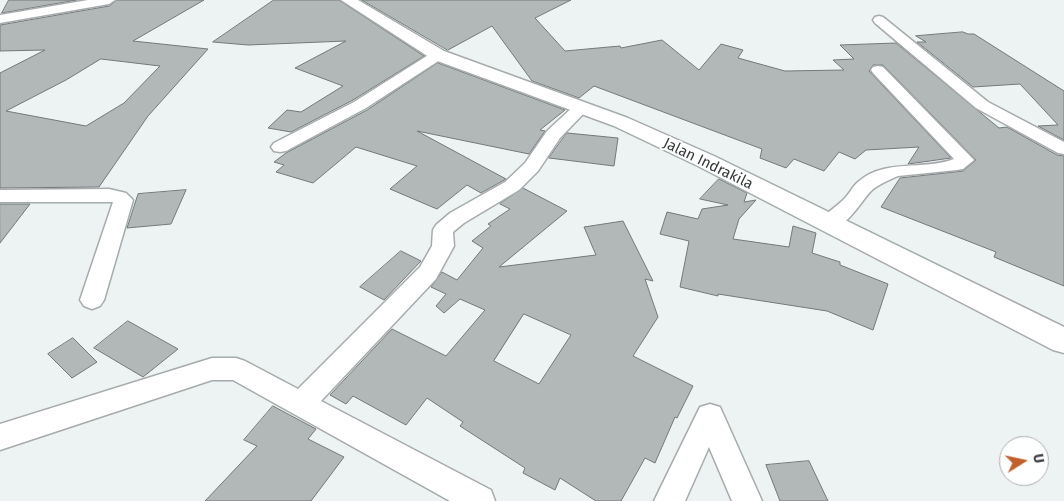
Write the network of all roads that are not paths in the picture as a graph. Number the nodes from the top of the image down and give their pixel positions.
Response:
1 (103, 0) edge
2 (348, 0) edge
3 (0, 20) edge
4 (879, 20) dead end
5 (438, 55) junction
6 (878, 70) dead end
7 (581, 108) junction
8 (280, 147) dead end
9 (1064, 149) edge
10 (0, 196) edge
11 (828, 224) junction
12 (92, 300) dead end
13 (1064, 341) edge
14 (301, 404) junction
15 (0, 437) edge
16 (480, 501) edge
17 (669, 501) edge
18 (747, 501) edge

1 - 3 street
2 - 5 street, Jalan Indrakila
4 - 9 street
5 - 7 street, Jalan Indrakila
5 - 8 street
6 - 11 street
7 - 11 street, Jalan Indrakila
7 - 14 street
10 - 12 street
11 - 13 street, Jalan Indrakila
14 - 15 street
14 - 16 street
17 - 18 street

